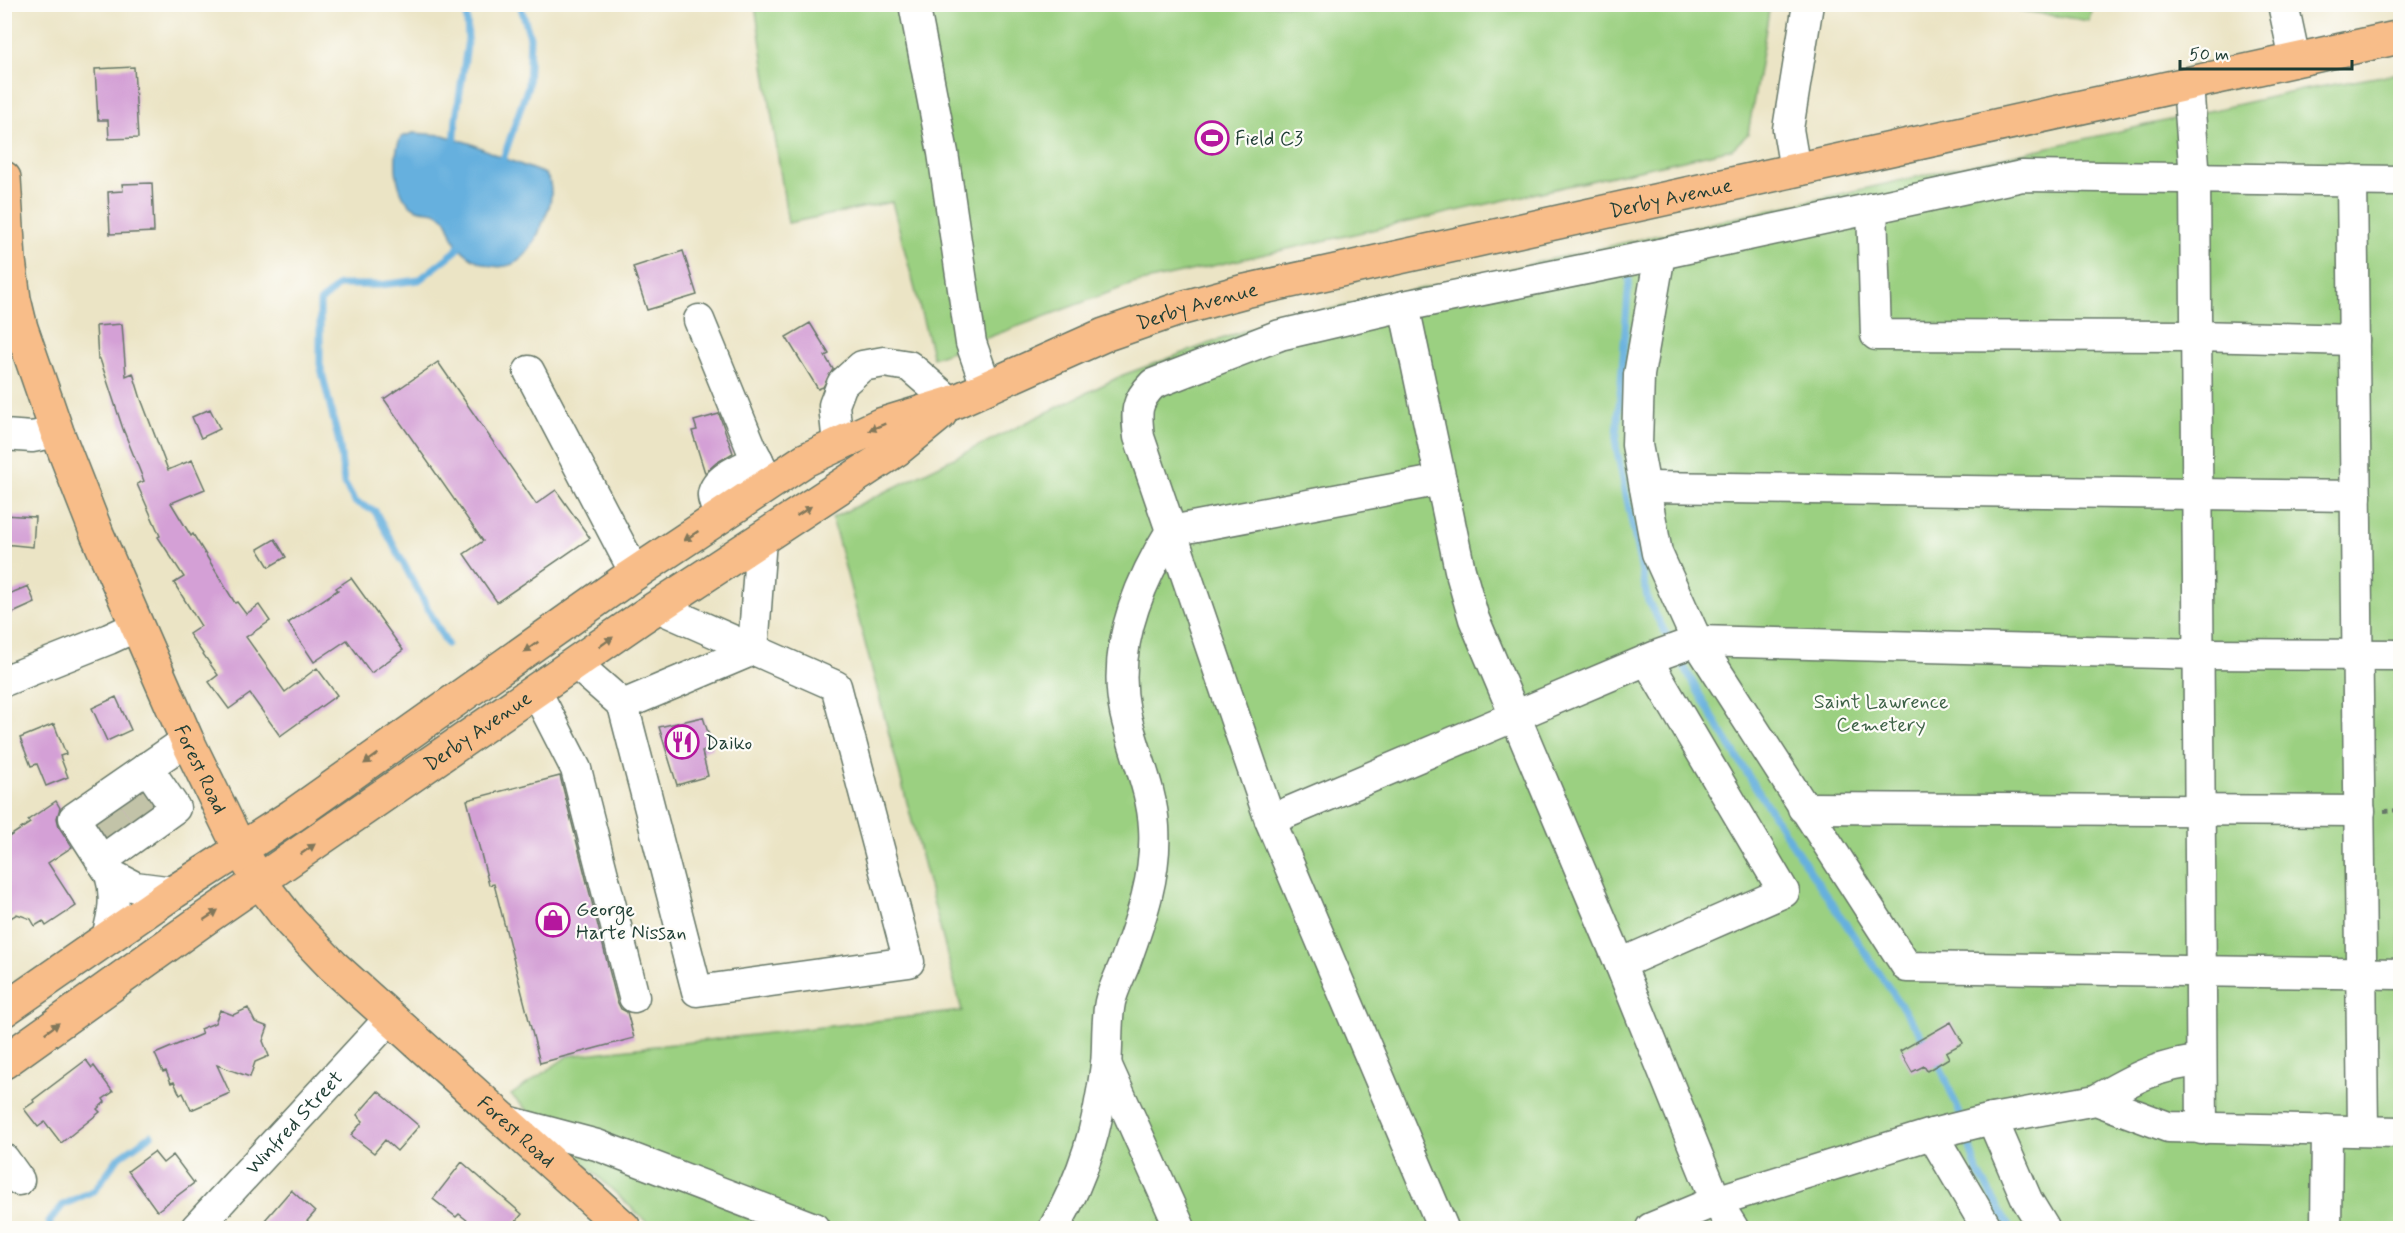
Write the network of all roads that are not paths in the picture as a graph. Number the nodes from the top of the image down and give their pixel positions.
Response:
1 (914, 4) edge
2 (1808, 4) edge
3 (2283, 4) edge
4 (2400, 37) edge
5 (2295, 60) junction
6 (2188, 84) junction
7 (1795, 170) junction
8 (4, 178) edge
9 (2195, 178) junction
10 (2352, 180) junction
11 (2400, 182) edge
12 (1872, 208) junction
13 (1660, 254) junction
14 (1404, 306) junction
15 (699, 320) dead end
16 (2196, 336) junction
17 (2354, 340) junction
18 (529, 371) dead end
19 (986, 386) junction
20 (952, 403) junction
21 (57, 432) junction
22 (4, 435) edge
23 (838, 445) junction
24 (764, 472) junction
25 (1441, 480) junction
26 (1645, 487) junction
27 (2197, 494) junction
28 (2356, 496) junction
29 (1171, 531) junction
30 (761, 539) junction
31 (635, 573) junction
32 (657, 607) junction
33 (137, 626) junction
34 (753, 650) junction
35 (1672, 650) junction
36 (2199, 654) junction
37 (2357, 655) junction
38 (2400, 655) edge
39 (575, 663) junction
40 (4, 681) edge
41 (536, 691) junction
42 (623, 705) junction
43 (1514, 716) junction
44 (187, 740) junction
45 (147, 767) junction
46 (1803, 808) junction
47 (2200, 810) junction
48 (2360, 811) junction
49 (1270, 820) junction
50 (240, 849) junction
51 (106, 867) junction
52 (260, 882) junction
53 (174, 892) junction
54 (107, 937) junction
55 (1620, 964) junction
56 (2201, 970) junction
57 (2361, 974) junction
58 (2400, 974) edge
59 (633, 997) dead end
60 (4, 1010) edge
61 (391, 1017) junction
62 (2202, 1061) junction
63 (4, 1062) edge
64 (1106, 1064) junction
65 (2096, 1100) junction
66 (1992, 1119) junction
67 (507, 1121) junction
68 (2202, 1129) junction
69 (2327, 1130) junction
70 (2363, 1130) junction
71 (2400, 1132) edge
72 (1932, 1134) junction
73 (1716, 1201) junction
74 (196, 1228) edge
75 (624, 1228) edge
76 (814, 1228) edge
77 (1054, 1228) edge
78 (1180, 1228) edge
79 (1443, 1228) edge
80 (1651, 1228) edge
81 (1733, 1228) edge
82 (1987, 1228) edge
83 (2044, 1228) edge
84 (2326, 1228) edge

1 - 19 street
2 - 7 street
3 - 5 street
4 - 5 main road, Derby Avenue
5 - 6 main road, Derby Avenue
6 - 7 main road, Derby Avenue
6 - 9 street
7 - 19 main road, Derby Avenue
8 - 21 main road, Forest Road
9 - 10 street
9 - 12 street
9 - 16 street
10 - 11 street
10 - 17 street
12 - 13 street
12 - 16 street
13 - 14 street
13 - 26 street
14 - 25 street
14 - 29 street
15 - 24 street
16 - 17 street
16 - 27 street
17 - 28 street
18 - 31 street
19 - 20 main road, Derby Avenue
20 -> 23 main road, Derby Avenue
20 - 23 street
30 -> 20 main road, Derby Avenue
21 - 22 street
21 - 33 main road, Forest Road
23 - 24 main road, Derby Avenue
24 -> 31 main road, Derby Avenue
25 - 29 street
25 - 43 street
26 - 27 street
26 - 35 street
27 - 28 street
27 - 36 street
28 - 37 street
29 - 49 street
29 - 64 street
30 - 32 main road, Derby Avenue
30 - 34 street
31 - 32 main road
31 -> 50 main road, Derby Avenue
32 - 34 street
39 -> 32 main road, Derby Avenue
33 - 40 street
33 - 44 main road, Forest Road
34 - 42 street
34 - 42 street
35 - 36 street
35 - 43 street
35 - 46 street
35 - 55 street
36 - 37 street
36 - 47 street
37 - 38 street
37 - 48 street
39 - 41 main road, Derby Avenue
39 - 42 street
52 -> 41 main road, Derby Avenue
41 - 59 street
43 - 49 street
43 - 55 street
44 - 45 street
44 - 50 main road, Forest Road
45 - 51 street
45 - 51 street
46 - 47 street
46 - 56 street
47 - 48 street
47 - 56 street
48 - 57 street
49 - 79 street
50 - 52 main road, Forest Road
50 - 53 main road, Derby Avenue
51 - 53 street
51 - 54 street
52 - 61 main road, Forest Road
63 -> 52 main road, Derby Avenue
53 - 54 main road, Derby Avenue
54 - 60 main road, Derby Avenue
55 - 73 street
56 - 57 street
56 - 62 street
57 - 58 street
57 - 70 street
61 - 67 main road, Forest Road
61 - 74 street, Winfred Street
62 - 65 street
62 - 68 street
64 - 77 street
64 - 78 street
65 - 66 street
65 - 68 street
66 - 72 street
66 - 83 street
67 - 75 main road, Forest Road
67 - 76 street
68 - 69 street
69 - 70 street
69 - 84 street
70 - 71 street
72 - 73 street
72 - 82 street
73 - 80 street
73 - 81 street

